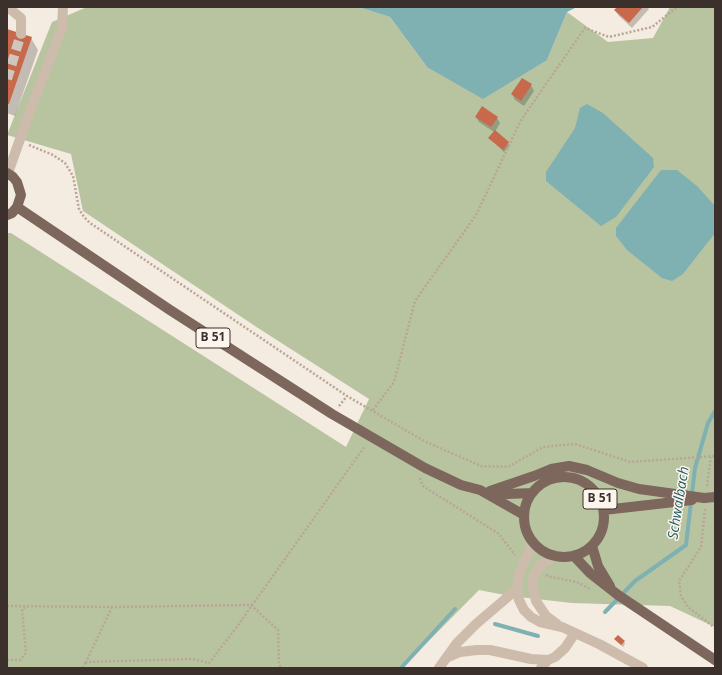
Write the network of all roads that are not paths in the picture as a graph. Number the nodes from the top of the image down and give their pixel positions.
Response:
1 (63, 7) edge
2 (7, 8) edge
3 (21, 34) tunnel mouth
4 (7, 173) edge
5 (17, 207) junction
6 (7, 215) edge
7 (485, 491) junction
8 (532, 493) junction
9 (674, 498) junction
10 (708, 499) edge
11 (604, 510) junction
12 (524, 515) junction
13 (534, 543) junction
14 (592, 546) junction
15 (553, 556) junction
16 (574, 556) junction
17 (517, 589) junction
18 (613, 591) junction
19 (562, 627) junction
20 (576, 633) junction
21 (446, 658) junction
22 (715, 660) edge
23 (544, 664) edge
24 (439, 668) edge
25 (643, 668) edge

1 - 4 street
2 - 3 street
4 - 5 main road
5 - 6 main road
5 - 7 main road, B 51
7 - 8 main road, B 51
7 - 9 main road, B 51
7 - 12 main road, B 51
8 - 11 main road, B 51
8 - 12 main road
9 - 10 main road, B 51
9 - 11 main road, B 51
11 - 14 main road, B 51
12 - 13 main road
13 - 15 main road
13 - 17 street
14 - 16 main road, B 51
14 - 18 main road
15 - 16 main road, B 51
15 - 19 street
16 - 18 main road
17 - 19 street
17 - 21 street
18 - 22 main road
19 - 20 street
20 - 23 street
20 - 25 street
21 - 23 street
21 - 24 street

